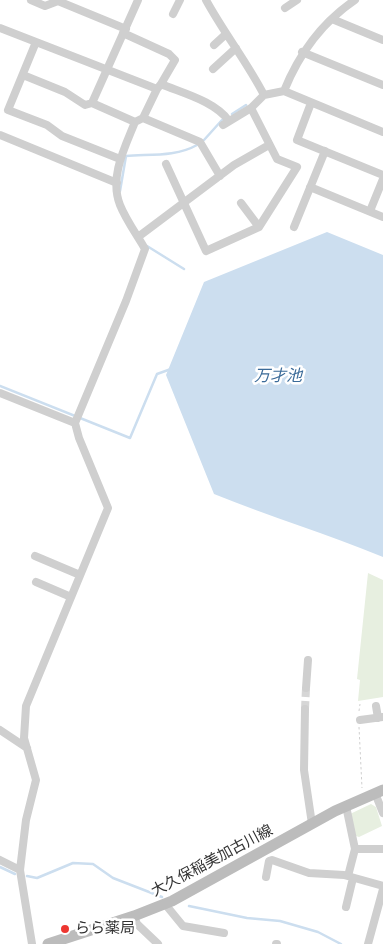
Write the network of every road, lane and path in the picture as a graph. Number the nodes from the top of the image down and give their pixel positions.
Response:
1 (31, 0) edge
2 (138, 0) edge
3 (180, 0) edge
4 (206, 0) edge
5 (297, 0) edge
6 (355, 0) edge
7 (285, 8) dead end
8 (173, 14) dead end
9 (332, 19) junction
10 (0, 28) edge
11 (125, 31) junction
12 (226, 34) junction
13 (383, 40) edge
14 (36, 42) junction
15 (214, 45) dead end
16 (236, 48) junction
17 (302, 52) junction
18 (107, 69) junction
19 (213, 69) dead end
20 (23, 75) junction
21 (383, 85) edge
22 (159, 86) junction
23 (284, 91) junction
24 (264, 95) junction
25 (311, 103) junction
26 (92, 104) junction
27 (0, 107) edge
28 (251, 108) junction
29 (8, 110) junction
30 (143, 118) junction
31 (135, 122) junction
32 (383, 132) edge
33 (0, 135) edge
34 (269, 145) junction
35 (325, 151) junction
36 (120, 159) junction
37 (166, 164) dead end
38 (383, 174) edge
39 (220, 176) junction
40 (383, 179) edge
41 (117, 183) junction
42 (310, 187) junction
43 (184, 203) junction
44 (241, 203) dead end
45 (370, 211) junction
46 (383, 217) edge
47 (259, 227) junction
48 (294, 227) dead end
49 (138, 237) junction
50 (0, 393) edge
51 (75, 423) junction
52 (35, 556) dead end
53 (80, 575) junction
54 (36, 582) dead end
55 (71, 597) junction
56 (308, 660) dead end
57 (306, 688) tunnel mouth
58 (360, 704) dead end
59 (376, 706) dead end
60 (305, 709) tunnel mouth
61 (381, 718) edge
62 (360, 720) junction
63 (0, 730) edge
64 (27, 748) junction
65 (379, 791) edge
66 (364, 798) junction
67 (346, 806) junction
68 (383, 813) edge
69 (312, 824) junction
70 (354, 849) junction
71 (383, 849) edge
72 (0, 860) edge
73 (20, 870) junction
74 (266, 876) dead end
75 (351, 877) junction
76 (383, 887) edge
77 (165, 904) junction
78 (346, 907) dead end
79 (134, 916) junction
80 (224, 933) dead end
81 (32, 944) edge
82 (48, 944) edge
83 (158, 944) edge
84 (369, 944) edge

1 - 11 street
2 - 11 street
3 - 8 street
4 - 12 street
5 - 7 street
6 - 9 street
9 - 13 street
9 - 17 street
10 - 14 street
11 - 18 street
11 - 22 street
12 - 15 street
12 - 16 street
14 - 18 street
14 - 20 street
16 - 19 street
16 - 24 street
17 - 21 street
17 - 23 street
18 - 22 street
18 - 26 street
20 - 26 street
20 - 29 street
22 - 28 street
22 - 30 street
23 - 24 street
23 - 25 street
24 - 28 street
25 - 32 street
25 - 35 street
26 - 31 street
27 - 29 street
28 - 34 street
29 - 36 street
30 - 31 street
30 - 39 street
31 - 36 street
33 - 41 street
34 - 39 street
34 - 47 street
35 - 38 street
35 - 42 street
36 - 41 street
37 - 43 street
39 - 43 street
40 - 45 street
41 - 49 street
42 - 45 street
42 - 48 street
43 - 47 street
43 - 49 street
44 - 47 street
45 - 46 street
49 - 51 street
50 - 51 street
51 - 53 street
52 - 53 street
53 - 55 street
54 - 55 street
55 - 64 street
56 - 57 street
58 - 62 path
59 - 61 street
60 - 69 street
61 - 62 street
62 - 66 path
63 - 64 street
64 - 73 street
65 - 66 main road, 大久保稲美加古川線
65 - 68 street
66 - 67 main road, 大久保稲美加古川線
67 - 69 main road, 大久保稲美加古川線
67 - 70 street
69 - 77 main road, 大久保稲美加古川線
70 - 71 street
70 - 75 street
72 - 73 street
73 - 81 street
74 - 75 street
75 - 76 street
75 - 78 street
76 - 84 street
77 - 79 main road, 大久保稲美加古川線
77 - 80 street
79 - 82 main road, 大久保稲美加古川線
79 - 83 street

